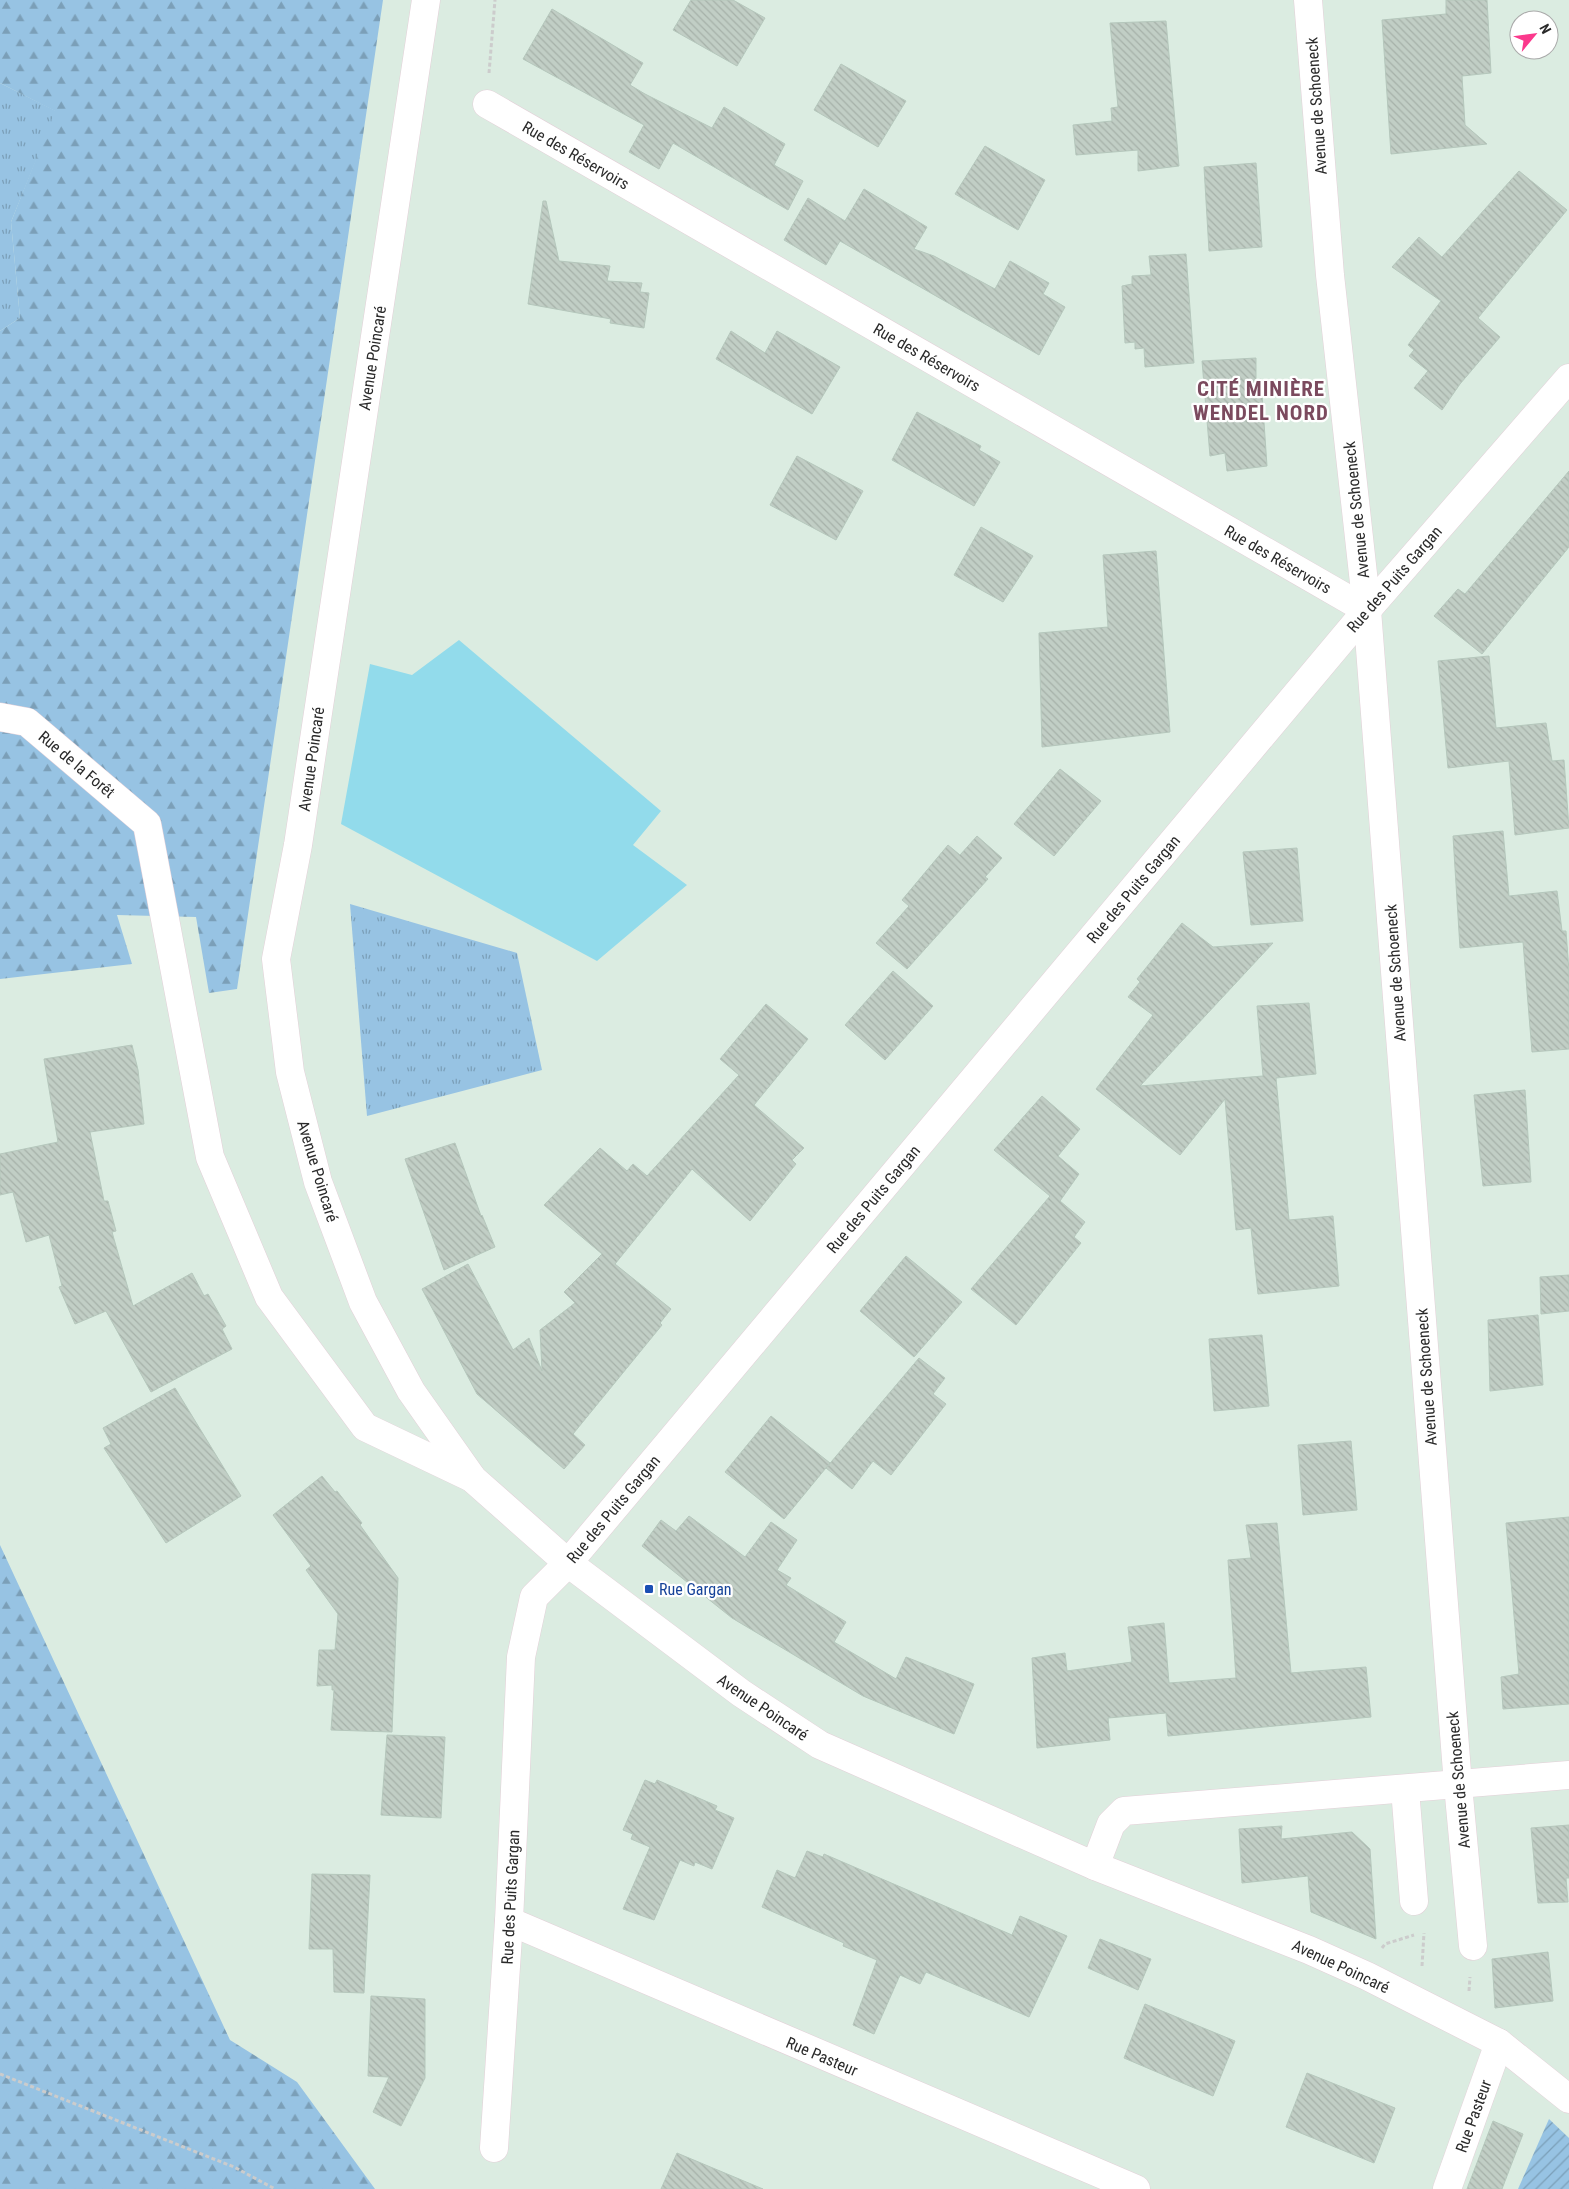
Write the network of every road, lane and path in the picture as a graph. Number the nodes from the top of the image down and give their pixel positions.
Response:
1 (426, 0) edge
2 (495, 0) edge
3 (1308, 0) edge
4 (487, 104) joint
5 (1569, 378) edge
6 (1367, 610) junction
7 (0, 717) edge
8 (147, 824) joint
9 (473, 1479) junction
10 (568, 1563) junction
11 (1569, 1775) edge
12 (1458, 1785) junction
13 (1405, 1789) junction
14 (1095, 1866) junction
15 (1414, 1901) joint
16 (510, 1921) junction
17 (1473, 1946) joint
18 (1420, 2004) junction
19 (1467, 2025) junction
20 (1499, 2044) junction
21 (0, 2074) edge
22 (1569, 2099) edge
23 (494, 2148) dead end
24 (275, 2189) edge
25 (1136, 2189) edge
26 (1447, 2189) edge

1 - 9 street, Avenue Poincaré
2 - 4 path
3 - 6 street, Avenue de Schoeneck
4 - 6 street, Rue des Réservoirs
5 - 6 street, Rue des Puits Gargan
6 - 10 street, Rue des Puits Gargan
6 - 12 street, Avenue de Schoeneck
7 - 8 street, Rue de la Forêt
8 - 9 street, Avenue Poincaré
9 - 10 street, Avenue Poincaré
10 - 14 street, Avenue Poincaré
10 - 16 street, Rue des Puits Gargan
11 - 12 street
12 - 13 street
12 - 17 street, Avenue de Schoeneck
13 - 14 street
13 - 15 street
14 - 18 street, Avenue Poincaré
15 - 18 path
16 - 23 street, Rue des Puits Gargan
16 - 25 street, Rue Pasteur
17 - 19 path
18 - 19 street, Avenue Poincaré
19 - 20 street, Avenue Poincaré
20 - 22 street, Avenue Poincaré
20 - 26 street, Rue Pasteur
21 - 24 path

